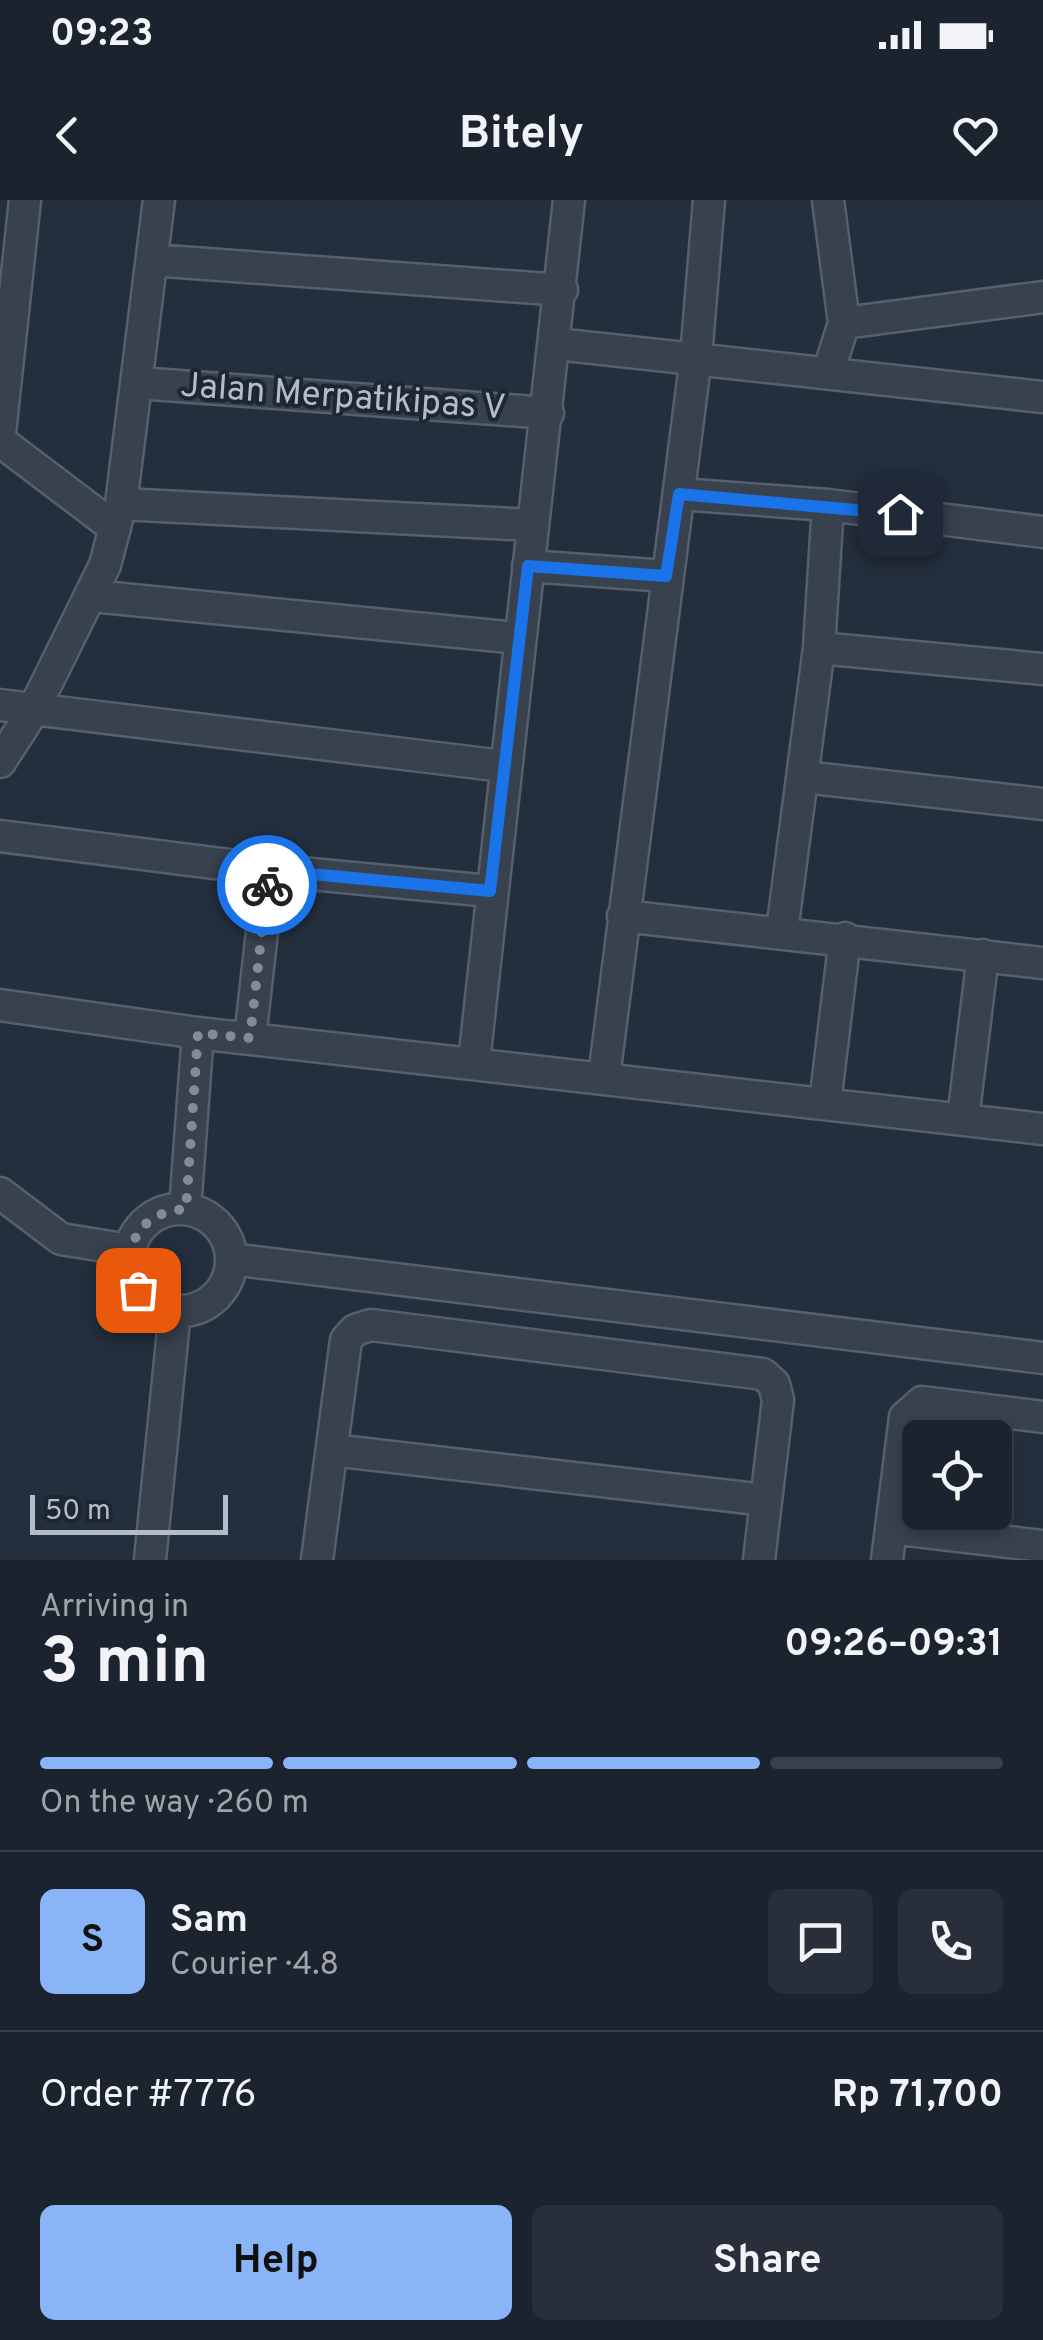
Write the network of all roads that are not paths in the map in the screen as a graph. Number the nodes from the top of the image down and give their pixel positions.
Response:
1 (25, 200) edge
2 (159, 200) edge
3 (569, 200) edge
4 (709, 200) edge
5 (828, 200) edge
6 (152, 260) junction
7 (562, 290) junction
8 (1043, 297) edge
9 (844, 323) junction
10 (556, 344) junction
11 (696, 357) junction
12 (828, 373) junction
13 (138, 382) junction
14 (1043, 397) edge
15 (548, 413) junction
16 (0, 433) edge
17 (0, 442) edge
18 (679, 494) junction
19 (828, 505) junction
20 (118, 516) junction
21 (532, 525) junction
22 (1043, 532) edge
23 (528, 566) junction
24 (666, 576) junction
25 (92, 596) junction
26 (518, 638) junction
27 (819, 648) junction
28 (1043, 669) edge
29 (0, 705) edge
30 (33, 711) junction
31 (0, 762) edge
32 (503, 766) junction
33 (804, 777) junction
34 (1043, 804) edge
35 (0, 836) edge
36 (269, 870) junction
37 (490, 891) junction
38 (623, 916) junction
39 (782, 931) junction
40 (845, 938) junction
41 (983, 955) junction
42 (1043, 963) edge
43 (0, 1004) edge
44 (198, 1033) junction
45 (250, 1038) junction
46 (474, 1062) junction
47 (604, 1077) junction
48 (825, 1103) junction
49 (963, 1119) junction
50 (1043, 1129) edge
51 (0, 1193) edge
52 (186, 1209) junction
53 (129, 1250) junction
54 (231, 1259) junction
55 (175, 1311) junction
56 (1043, 1358) edge
57 (1043, 1418) edge
58 (332, 1450) junction
59 (766, 1500) junction
60 (891, 1528) junction
61 (1043, 1546) edge
62 (150, 1560) edge
63 (318, 1560) edge
64 (759, 1560) edge
65 (887, 1560) edge

1 - 16 street
2 - 6 street
3 - 7 street
4 - 11 street
5 - 9 street
6 - 7 street
6 - 13 street
7 - 10 street
8 - 9 street
9 - 12 street
10 - 11 street
10 - 15 street
11 - 12 street
11 - 18 street
12 - 14 street
13 - 15 street, Jalan Merpatikipas V
13 - 20 street
15 - 21 street
17 - 20 street
18 - 19 street
18 - 24 street
19 - 22 street
19 - 27 street
20 - 21 street
20 - 25 street
21 - 23 street
23 - 24 street
23 - 26 street
24 - 38 street
25 - 26 street
25 - 30 street
26 - 32 street
27 - 28 street
27 - 33 street
29 - 30 street
30 - 31 street
30 - 32 street
32 - 37 street
33 - 34 street
33 - 39 street
35 - 36 street
36 - 37 street
36 - 45 street
37 - 46 street
38 - 39 street
38 - 47 street
39 - 40 street
40 - 41 street
40 - 48 street
41 - 42 street
41 - 49 street
43 - 44 street
44 - 45 street
44 - 52 street
45 - 46 street
46 - 47 street
47 - 48 street
48 - 49 street
49 - 50 street
51 - 53 street
52 - 53 street
52 - 54 street
53 - 55 street
54 - 55 street
54 - 56 street
55 - 62 street
57 - 60 street
58 - 59 street
58 - 59 street
58 - 63 street
59 - 64 street
60 - 61 street
60 - 65 street

